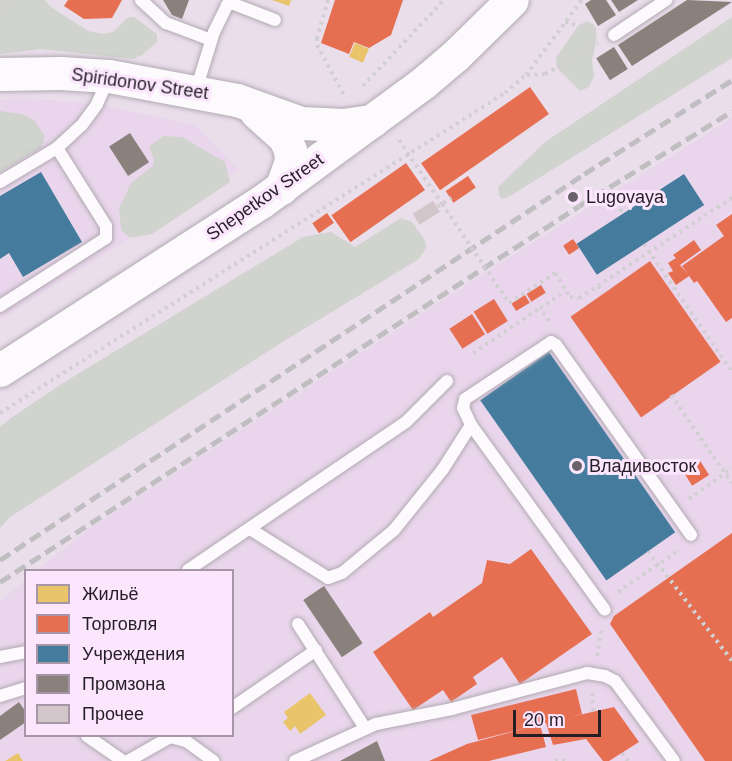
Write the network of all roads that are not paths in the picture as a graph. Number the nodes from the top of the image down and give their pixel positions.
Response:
1 (141, 0) edge
2 (512, 0) edge
3 (666, 0) edge
4 (275, 20) dead end
5 (614, 34) road end
6 (211, 40) junction
7 (0, 75) edge
8 (110, 76) junction
9 (196, 91) junction
10 (243, 102) junction
11 (380, 118) junction
12 (57, 148) junction
13 (0, 182) edge
14 (281, 188) junction
15 (0, 306) edge
16 (0, 370) edge
17 (447, 381) dead end
18 (471, 425) junction
19 (250, 529) junction
20 (688, 540) road end
21 (190, 569) edge
22 (605, 610) dead end
23 (298, 624) dead end
24 (316, 650) junction
25 (24, 652) edge
26 (0, 657) edge
27 (24, 688) edge
28 (0, 697) edge
29 (234, 707) edge
30 (365, 728) junction
31 (90, 737) edge
32 (190, 738) edge
33 (125, 761) edge
34 (214, 761) edge
35 (295, 761) edge
36 (674, 761) edge

1 - 6 lane
2 - 11 main road, Shepetkov Street
3 - 5 lane
4 - 6 lane
6 - 9 lane
7 - 8 main road, Spiridonov Street
8 - 9 main road, Spiridonov Street
8 - 12 lane
9 - 10 main road, Spiridonov Street
10 - 11 main road, Spiridonov Street
10 - 14 main road, Spiridonov Street
11 - 14 main road, Shepetkov Street
12 - 13 lane
12 - 15 lane
14 - 16 main road, Shepetkov Street
17 - 19 lane
18 - 19 lane
18 - 20 lane
18 - 22 lane
19 - 21 lane
23 - 24 lane
24 - 29 lane
24 - 30 lane
25 - 26 lane
27 - 28 lane
30 - 35 lane
30 - 36 lane
31 - 33 lane
32 - 33 lane
32 - 34 lane

